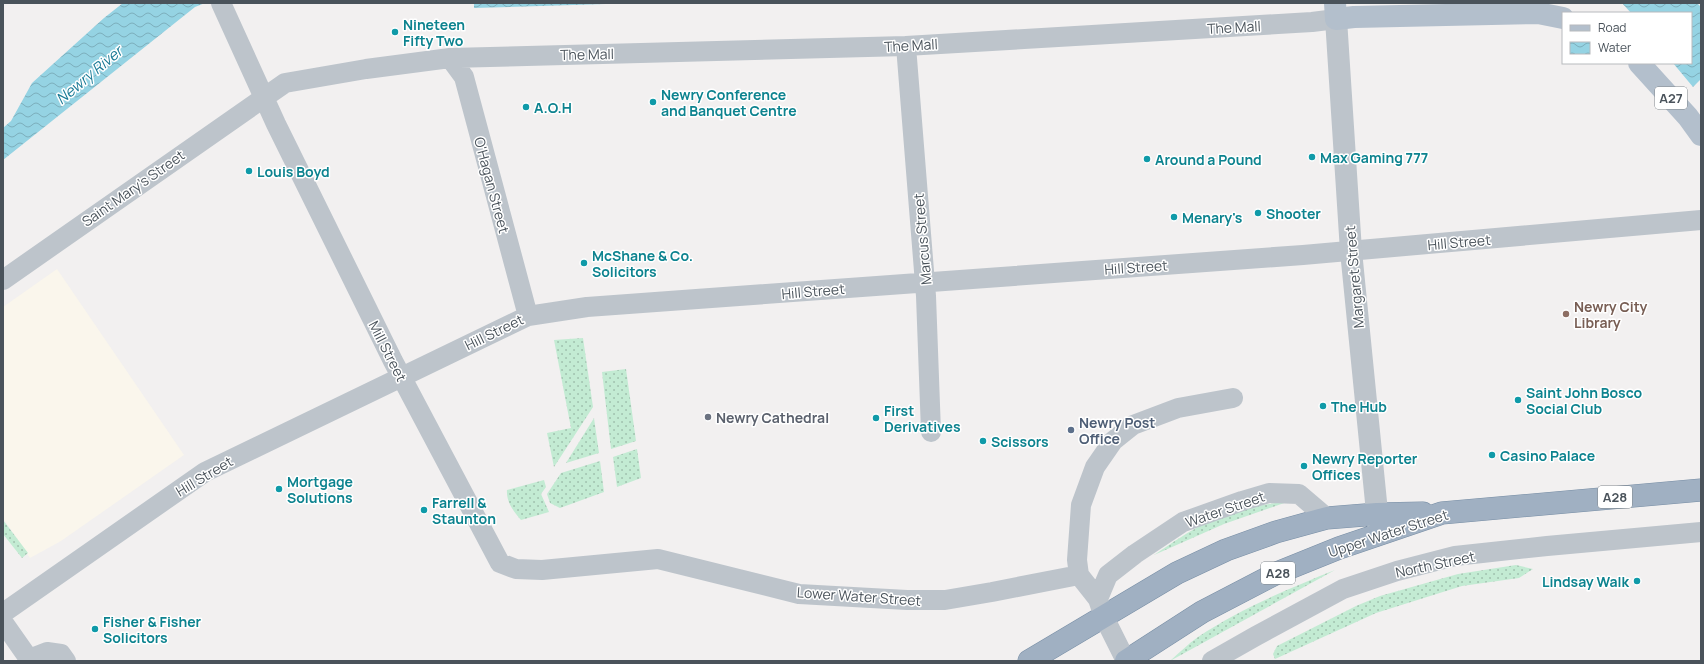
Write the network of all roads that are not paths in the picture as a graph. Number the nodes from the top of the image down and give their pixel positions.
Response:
1 (224, 10) edge
2 (1335, 11) edge
3 (1562, 18) edge
4 (906, 46) junction
5 (450, 58) junction
6 (1639, 64) edge
7 (263, 97) junction
8 (1701, 135) edge
9 (1701, 220) edge
10 (1351, 251) junction
11 (3, 280) edge
12 (925, 282) junction
13 (528, 316) junction
14 (400, 377) junction
15 (1233, 398) dead end
16 (931, 432) dead end
17 (1701, 490) edge
18 (1328, 518) junction
19 (1378, 524) junction
20 (1701, 532) edge
21 (542, 570) joint
22 (1079, 575) junction
23 (1101, 608) junction
24 (3, 613) edge
25 (3, 622) edge
26 (28, 660) edge
27 (66, 661) edge
28 (1029, 661) edge
29 (1126, 661) edge
30 (1212, 661) edge

1 - 7 street, Mill Street
2 - 3 main road, The Mall
2 - 4 street, The Mall
2 - 10 street, Margaret Street
4 - 5 street, The Mall
4 - 12 street, Marcus Street
5 - 7 street, The Mall
5 - 13 street, O'Hagan Street
6 - 8 main road, A27
7 - 11 street, Saint Mary's Street
7 - 14 street, Mill Street
9 - 10 street, Hill Street
10 - 12 street, Hill Street
10 - 19 street, Margaret Street
12 - 13 street, Hill Street
12 - 16 street, Marcus Street
13 - 14 street, Hill Street
14 - 21 street, Mill Street
14 - 24 street, Hill Street
15 - 22 street
17 - 19 highway, Upper Water Street / A28
18 - 19 highway, A28
18 - 23 highway, A28
18 - 23 street, Water Street
19 - 29 highway, Upper Water Street / A28
20 - 30 street, North Street
21 - 22 street, Lower Water Street
22 - 23 street
23 - 28 highway, A28
23 - 29 street
25 - 26 street
26 - 27 street

